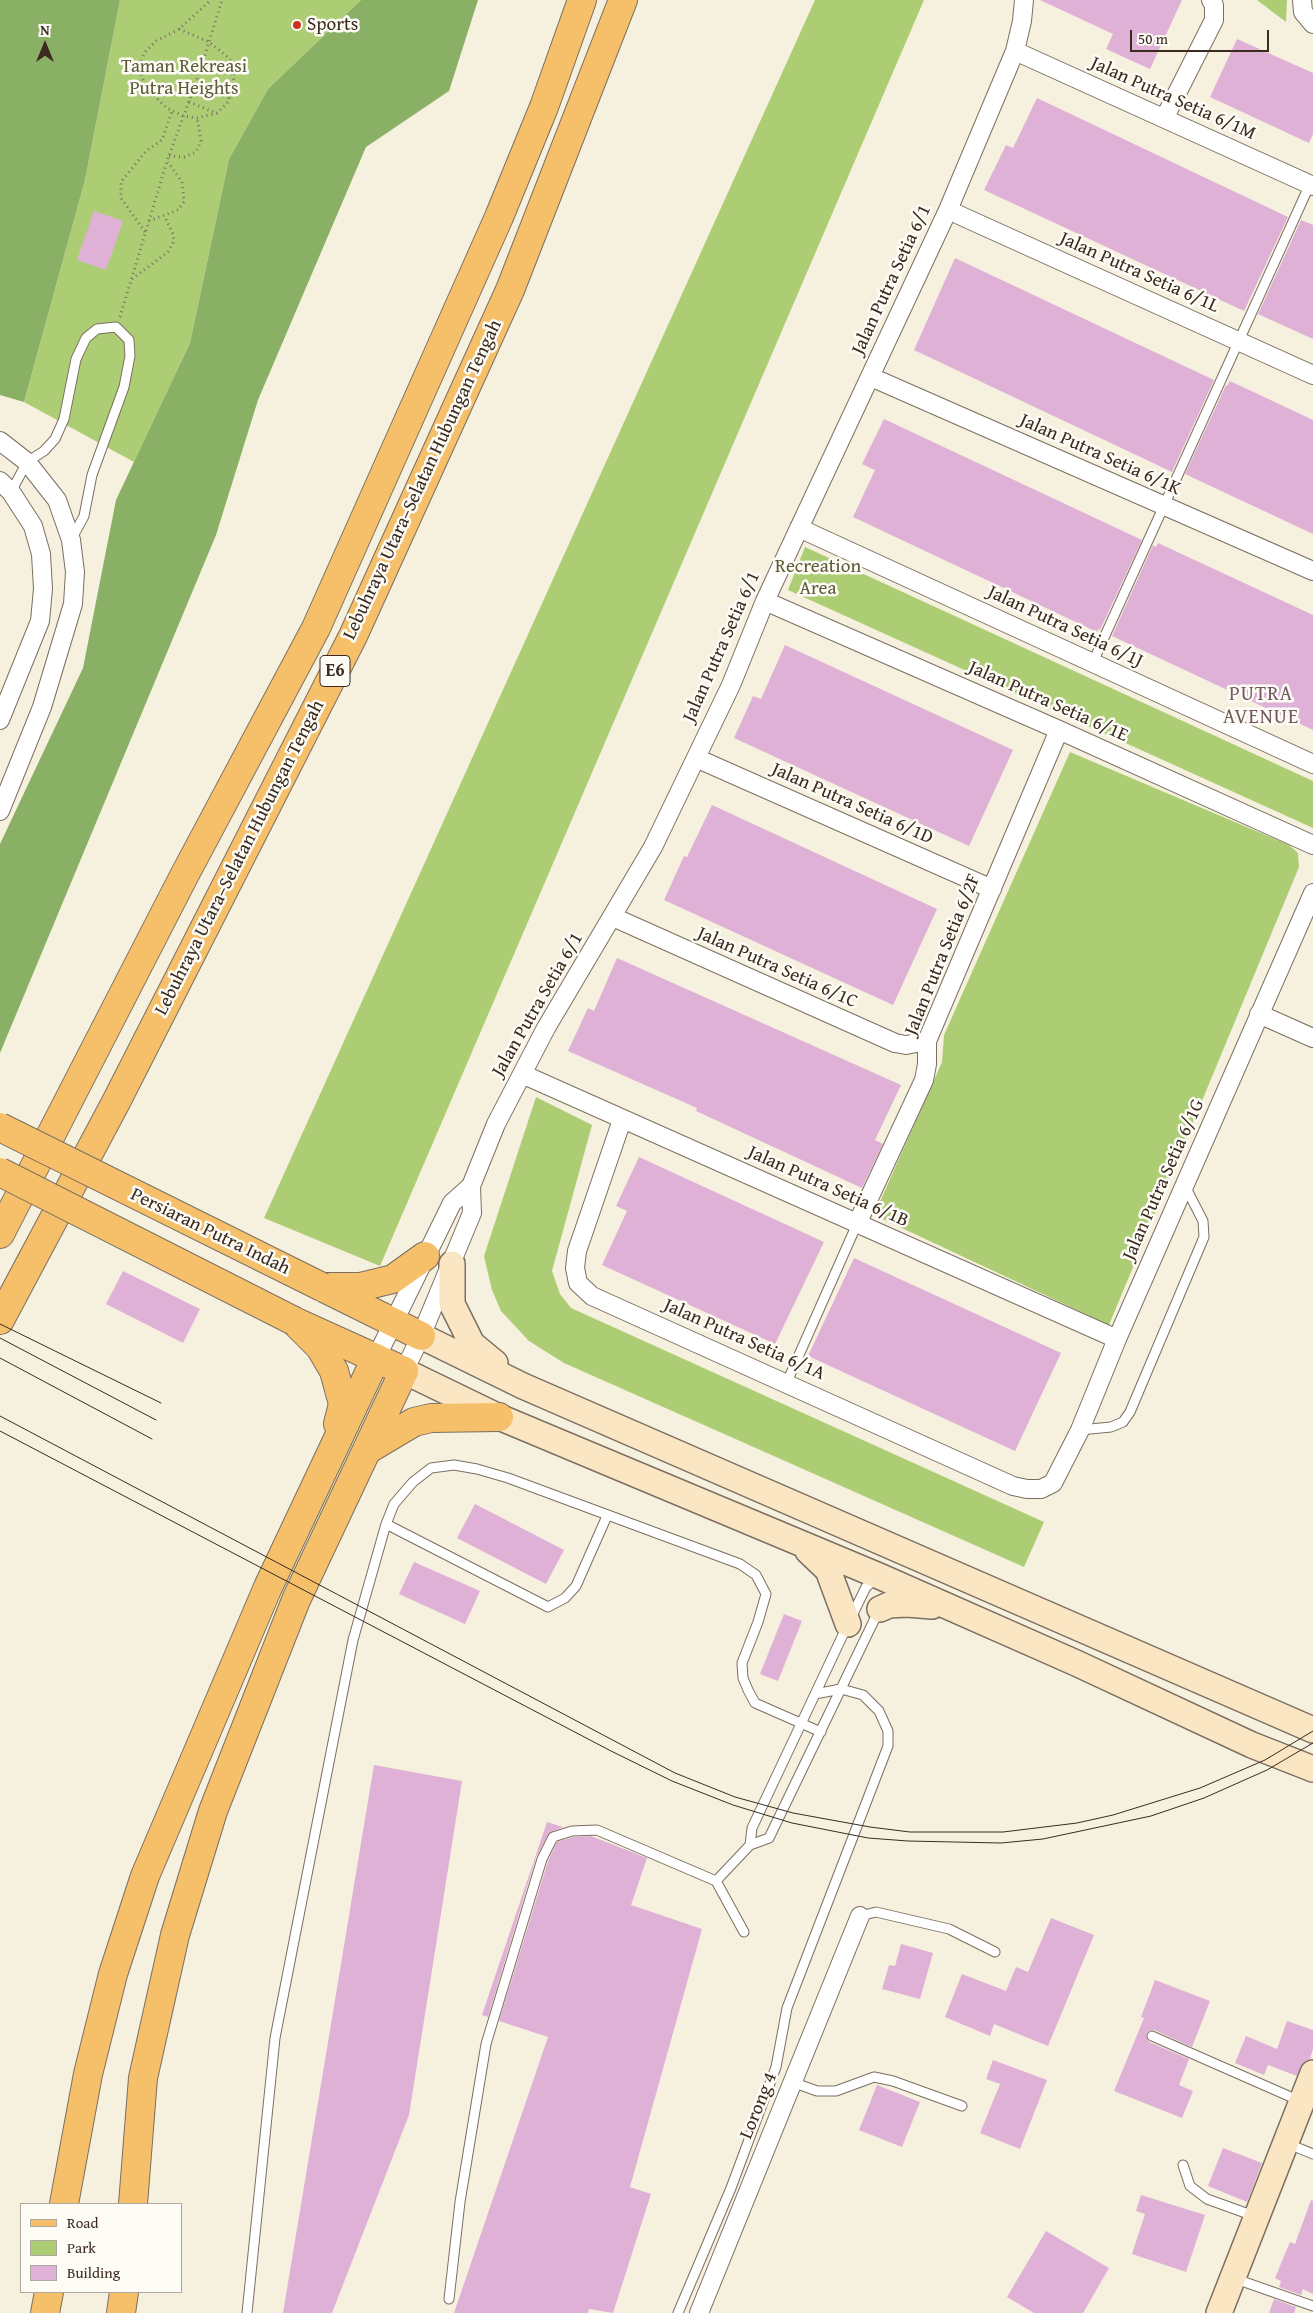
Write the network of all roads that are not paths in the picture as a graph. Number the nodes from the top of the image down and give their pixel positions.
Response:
1 (582, 0) edge
2 (623, 0) edge
3 (1024, 0) edge
4 (1211, 0) edge
5 (1015, 51) junction
6 (1166, 117) junction
7 (1312, 185) edge
8 (948, 210) junction
9 (1239, 341) junction
10 (1313, 374) edge
11 (871, 377) junction
12 (0, 441) edge
13 (27, 462) junction
14 (5, 487) edge
15 (1164, 506) junction
16 (799, 528) junction
17 (71, 540) junction
18 (1313, 570) edge
19 (765, 601) junction
20 (1093, 662) junction
21 (0, 718) edge
22 (1059, 730) junction
23 (696, 758) junction
24 (1313, 764) edge
25 (0, 811) edge
26 (1313, 845) edge
27 (992, 889) junction
28 (1313, 893) edge
29 (613, 916) junction
30 (1259, 1014) junction
31 (1313, 1038) edge
32 (927, 1041) junction
33 (522, 1074) junction
34 (622, 1120) junction
35 (0, 1127) edge
36 (0, 1172) edge
37 (471, 1186) junction
38 (1186, 1186) junction
39 (857, 1224) junction
40 (0, 1234) edge
41 (425, 1256) junction
42 (452, 1264) junction
43 (322, 1288) junction
44 (0, 1320) edge
45 (294, 1321) junction
46 (393, 1322) junction
47 (421, 1336) junction
48 (1117, 1339) junction
49 (376, 1358) junction
50 (404, 1371) junction
51 (787, 1382) junction
52 (523, 1386) junction
53 (499, 1417) junction
54 (1080, 1430) junction
55 (334, 1444) junction
56 (367, 1450) junction
57 (1053, 1483) joint
58 (607, 1516) junction
59 (386, 1524) junction
60 (858, 1531) junction
61 (800, 1543) junction
62 (932, 1563) junction
63 (882, 1591) junction
64 (848, 1624) junction
65 (841, 1689) junction
66 (815, 1694) junction
67 (1258, 1706) junction
68 (801, 1723) junction
69 (1313, 1723) edge
70 (1313, 1730) edge
71 (820, 1732) junction
72 (1252, 1745) junction
73 (1313, 1770) edge
74 (1313, 1782) edge
75 (750, 1846) junction
76 (716, 1881) junction
77 (860, 1916) joint
78 (744, 1932) dead end
79 (995, 1952) dead end
80 (1152, 2036) dead end
81 (1313, 2073) edge
82 (792, 2082) junction
83 (1302, 2102) junction
84 (962, 2106) dead end
85 (1286, 2143) junction
86 (1313, 2154) edge
87 (1183, 2165) dead end
88 (64, 2203) edge
89 (133, 2203) edge
90 (1257, 2217) junction
91 (1233, 2278) junction
92 (49, 2293) edge
93 (124, 2293) edge
94 (449, 2299) dead end
95 (1313, 2306) edge
96 (45, 2313) edge
97 (122, 2313) edge
98 (247, 2313) edge
99 (678, 2313) edge
100 (699, 2313) edge
101 (1220, 2313) edge

1 - 40 main road, Lebuhraya Utara–Selatan Hubungan Tengah / E6
2 - 44 main road, Lebuhraya Utara–Selatan Hubungan Tengah / E6
3 - 5 street, Jalan Putra Setia 6/1
4 - 6 street
5 - 6 street, Jalan Putra Setia 6/1M
5 - 8 street, Jalan Putra Setia 6/1
6 - 7 street, Jalan Putra Setia 6/1M
7 - 9 lane
8 - 9 street, Jalan Putra Setia 6/1L
8 - 11 street, Jalan Putra Setia 6/1
9 - 10 street, Jalan Putra Setia 6/1L
9 - 15 lane
11 - 15 street, Jalan Putra Setia 6/1K
11 - 16 street, Jalan Putra Setia 6/1
12 - 13 street
13 - 14 lane
13 - 17 street
13 - 17 lane
14 - 21 street
15 - 18 street, Jalan Putra Setia 6/1K
15 - 20 lane
16 - 19 street, Jalan Putra Setia 6/1
16 - 20 street, Jalan Putra Setia 6/1J
17 - 25 street
19 - 22 street, Jalan Putra Setia 6/1E
19 - 23 street, Jalan Putra Setia 6/1
20 - 24 street, Jalan Putra Setia 6/1J
22 - 26 street, Jalan Putra Setia 6/1E
22 - 27 street, Jalan Putra Setia 6/2F
23 - 27 street, Jalan Putra Setia 6/1D
23 - 29 street, Jalan Putra Setia 6/1
27 - 32 street, Jalan Putra Setia 6/2F
28 - 30 street, Jalan Putra Setia 6/1G
29 - 32 street, Jalan Putra Setia 6/1C
29 - 33 street, Jalan Putra Setia 6/1
30 - 31 street
30 - 38 street, Jalan Putra Setia 6/1G
32 - 39 street, Jalan Putra Setia 6/2F
33 - 34 street, Jalan Putra Setia 6/1B
33 - 37 street, Jalan Putra Setia 6/1
34 - 39 street, Jalan Putra Setia 6/1B
34 - 51 street, Jalan Putra Setia 6/1A
35 - 43 main road, Persiaran Putra Indah, bridge
36 - 45 main road, bridge
37 - 41 street
37 - 42 street
38 - 48 street, Jalan Putra Setia 6/1G
38 - 54 lane
39 - 48 street, Jalan Putra Setia 6/1B
39 - 51 lane
41 - 43 main road
41 - 46 street
42 - 47 street
42 - 52 main road
43 - 46 main road, Persiaran Putra Indah
45 - 49 main road
45 - 55 main road
46 - 47 main road, Persiaran Putra Indah
46 - 49 street
47 - 50 street
47 - 52 main road
48 - 54 street, Jalan Putra Setia 6/1G
49 - 50 main road
49 - 55 main road
50 - 53 main road
50 - 56 main road
51 - 57 street, Jalan Putra Setia 6/1A
52 - 60 main road
53 - 56 main road
53 - 61 main road
54 - 57 street, Jalan Putra Setia 6/1G
55 - 88 main road
56 - 89 main road
58 - 59 lane
58 - 59 lane
58 - 68 lane
59 - 98 lane
60 - 62 main road
60 - 63 main road
61 - 63 main road
61 - 64 main road
62 - 63 main road
62 - 67 main road
63 - 64 lane
63 - 65 lane
63 - 72 main road
64 - 66 lane
65 - 66 lane
65 - 71 lane
65 - 99 lane
66 - 68 lane
67 - 69 main road
67 - 70 main road
68 - 71 lane
68 - 75 lane
71 - 75 lane
72 - 73 main road
72 - 74 main road
75 - 76 lane
76 - 78 lane
76 - 94 lane
77 - 79 lane
77 - 82 street, Lorong 4
80 - 83 lane
81 - 83 main road
82 - 84 lane
82 - 100 street, Lorong 4
83 - 85 main road
85 - 86 lane
85 - 90 main road
87 - 90 lane
90 - 91 main road
91 - 95 lane
91 - 101 main road
92 - 96 main road
93 - 97 main road

